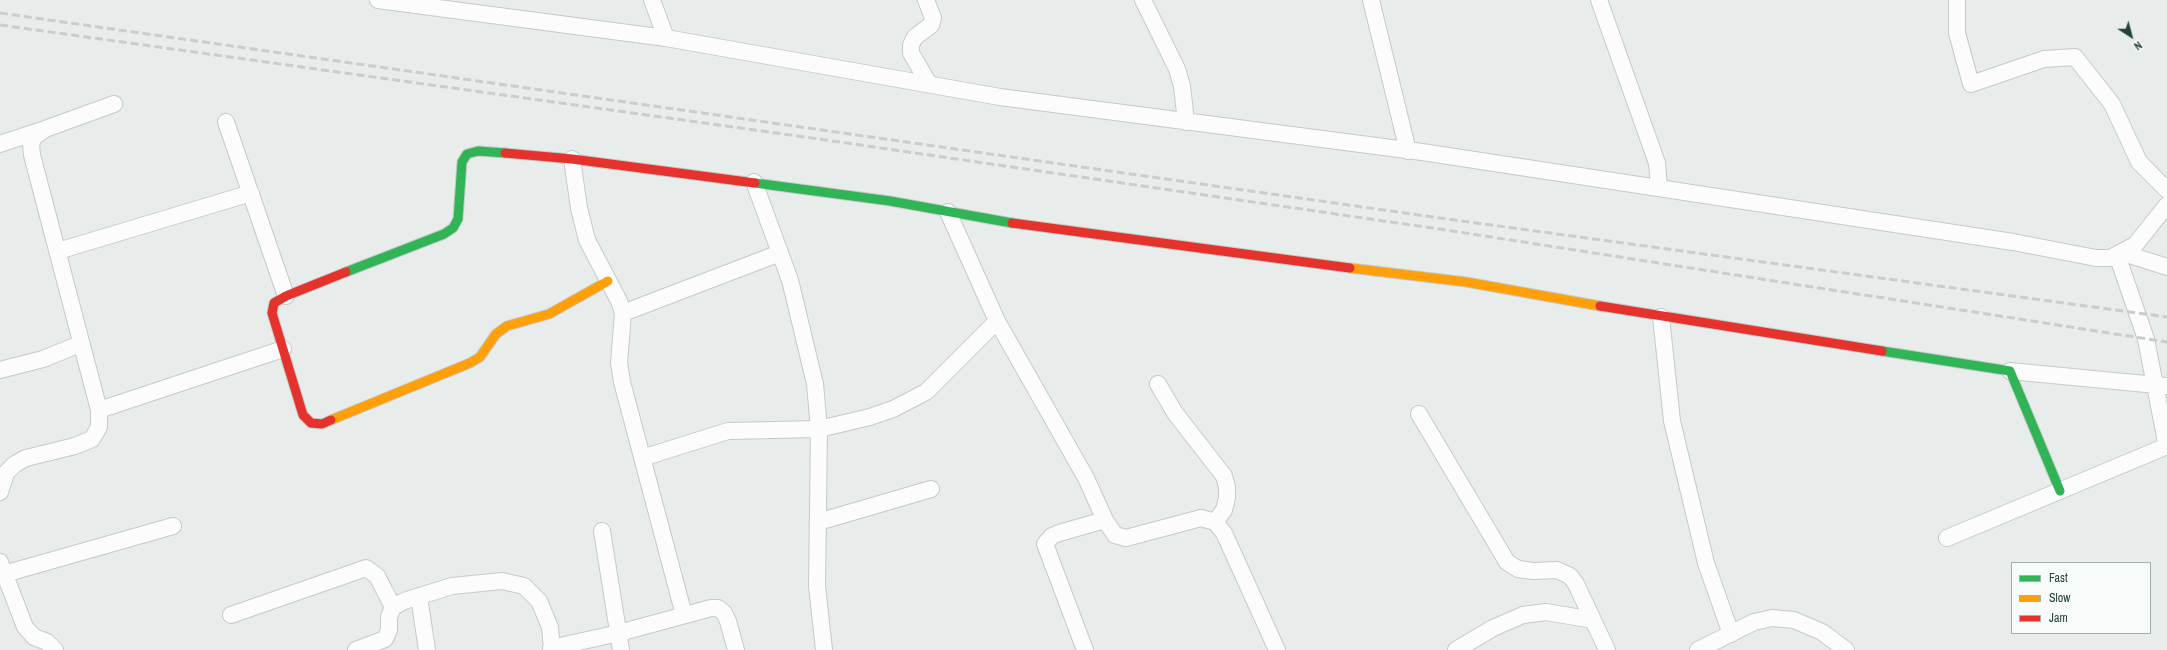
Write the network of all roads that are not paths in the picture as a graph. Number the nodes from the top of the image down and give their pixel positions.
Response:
1 (378, 0) edge
2 (652, 0) edge
3 (926, 0) edge
4 (1143, 0) edge
5 (1371, 0) edge
6 (1599, 0) edge
7 (1957, 0) edge
8 (666, 38) junction
9 (928, 84) junction
10 (114, 104) dead end
11 (226, 122) dead end
12 (1186, 122) junction
13 (45, 129) junction
14 (0, 144) edge
15 (1408, 151) junction
16 (572, 159) junction
17 (754, 182) junction
18 (1659, 188) junction
19 (2167, 190) edge
20 (251, 193) junction
21 (2167, 205) edge
22 (948, 212) junction
23 (58, 251) junction
24 (780, 253) junction
25 (2120, 254) junction
26 (2167, 268) edge
27 (608, 281) junction
28 (286, 296) junction
29 (623, 314) junction
30 (1661, 317) junction
31 (997, 321) junction
32 (80, 344) junction
33 (283, 349) junction
34 (0, 370) edge
35 (2010, 371) junction
36 (1158, 384) dead end
37 (2161, 385) edge
38 (99, 410) junction
39 (1419, 414) dead end
40 (819, 429) junction
41 (2167, 447) edge
42 (642, 458) junction
43 (931, 489) dead end
44 (2060, 491) junction
45 (0, 492) edge
46 (1105, 520) junction
47 (818, 522) junction
48 (1215, 522) junction
49 (173, 526) dead end
50 (602, 531) dead end
51 (1947, 538) dead end
52 (2, 568) edge
53 (419, 596) junction
54 (393, 607) junction
55 (231, 615) dead end
56 (684, 615) junction
57 (1593, 620) junction
58 (619, 633) junction
59 (1731, 634) junction
60 (551, 649) edge
61 (55, 650) edge
62 (356, 650) edge
63 (427, 650) edge
64 (622, 650) edge
65 (736, 650) edge
66 (824, 650) edge
67 (1085, 650) edge
68 (1277, 650) edge
69 (1456, 650) edge
70 (1607, 650) edge
71 (1698, 650) edge
72 (1846, 650) edge

1 - 8 street
2 - 8 street
3 - 9 street
4 - 12 street
5 - 15 street
6 - 18 street
7 - 19 street
8 - 9 street
9 - 12 street
10 - 13 street
11 - 20 street
12 - 15 street
13 - 14 street
13 - 23 street
15 - 18 street
16 - 17 street
16 - 27 street
16 - 28 street
17 - 22 street
17 - 24 street
18 - 25 street
20 - 23 street
20 - 28 street
21 - 25 street
22 - 30 street
22 - 31 street
23 - 32 street
24 - 29 street
24 - 40 street
25 - 26 street
25 - 37 street
27 - 29 street
27 - 33 street
28 - 33 street
29 - 42 street
30 - 35 street
30 - 59 street
31 - 40 street
31 - 46 street
32 - 34 street
32 - 38 street
33 - 38 street
35 - 37 street
35 - 44 street
36 - 48 street
37 - 41 street
38 - 45 street
39 - 57 street
40 - 42 street
40 - 47 street
41 - 44 street
42 - 56 street
43 - 47 street
44 - 51 street
46 - 48 street
46 - 67 street
47 - 66 street
48 - 68 street
49 - 52 street
50 - 58 street
52 - 61 street
53 - 54 street
53 - 60 street
53 - 63 street
54 - 55 street
54 - 62 street
56 - 58 street
56 - 65 street
57 - 69 street
57 - 70 street
58 - 60 street
58 - 64 street
59 - 71 street
59 - 72 street

